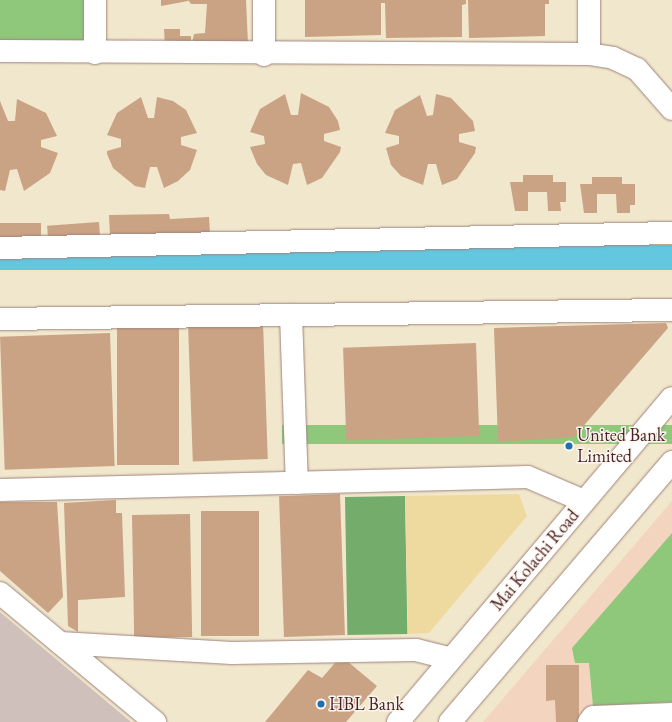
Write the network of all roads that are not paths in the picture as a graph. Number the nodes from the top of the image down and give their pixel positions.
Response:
1 (95, 0) edge
2 (264, 0) edge
3 (589, 0) edge
4 (0, 51) edge
5 (95, 53) junction
6 (589, 54) junction
7 (264, 55) junction
8 (672, 109) edge
9 (672, 233) edge
10 (0, 248) edge
11 (672, 310) edge
12 (291, 315) junction
13 (0, 319) edge
14 (672, 398) edge
15 (672, 462) edge
16 (296, 483) junction
17 (0, 490) edge
18 (584, 501) junction
19 (0, 593) edge
20 (60, 643) junction
21 (451, 659) junction
22 (672, 714) edge
23 (155, 722) edge
24 (398, 722) edge
25 (450, 722) edge
26 (589, 722) edge

1 - 5 street
2 - 7 street
3 - 6 street
4 - 5 street
5 - 7 street
6 - 7 street
6 - 8 street
9 - 10 street
11 - 12 street
12 - 13 street
12 - 16 street
14 - 18 street, Mai Kolachi Road
15 - 25 street
16 - 17 street
16 - 18 street
18 - 21 street, Mai Kolachi Road
19 - 20 street
20 - 21 street
20 - 23 street
21 - 24 street, Mai Kolachi Road
22 - 26 street

